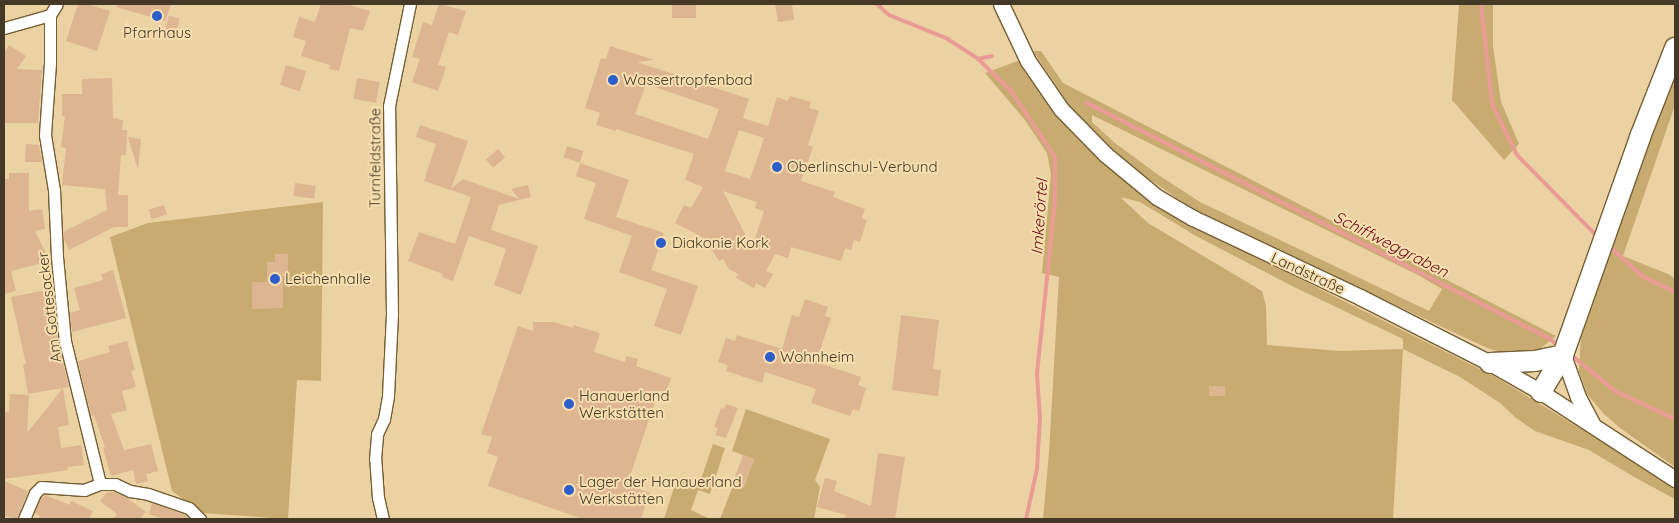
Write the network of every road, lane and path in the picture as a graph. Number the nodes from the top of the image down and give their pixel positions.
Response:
1 (57, 4) edge
2 (410, 4) edge
3 (1001, 4) edge
4 (50, 15) junction
5 (4, 28) edge
6 (1675, 48) edge
7 (1563, 355) junction
8 (1490, 363) junction
9 (1541, 392) junction
10 (1594, 426) junction
11 (1675, 479) edge
12 (100, 484) junction
13 (24, 519) edge
14 (200, 519) edge
15 (383, 519) edge

1 - 4 street
2 - 15 street, Turnfeldstraße
3 - 8 main road, Landstraße
4 - 5 street
4 - 12 street, Am Gottesacker
6 - 7 highway
7 - 8 highway
7 - 9 highway
7 - 10 main road
8 - 9 main road, Landstraße
9 - 10 main road, Landstraße
10 - 11 main road, Landstraße
12 - 13 street
12 - 14 street

